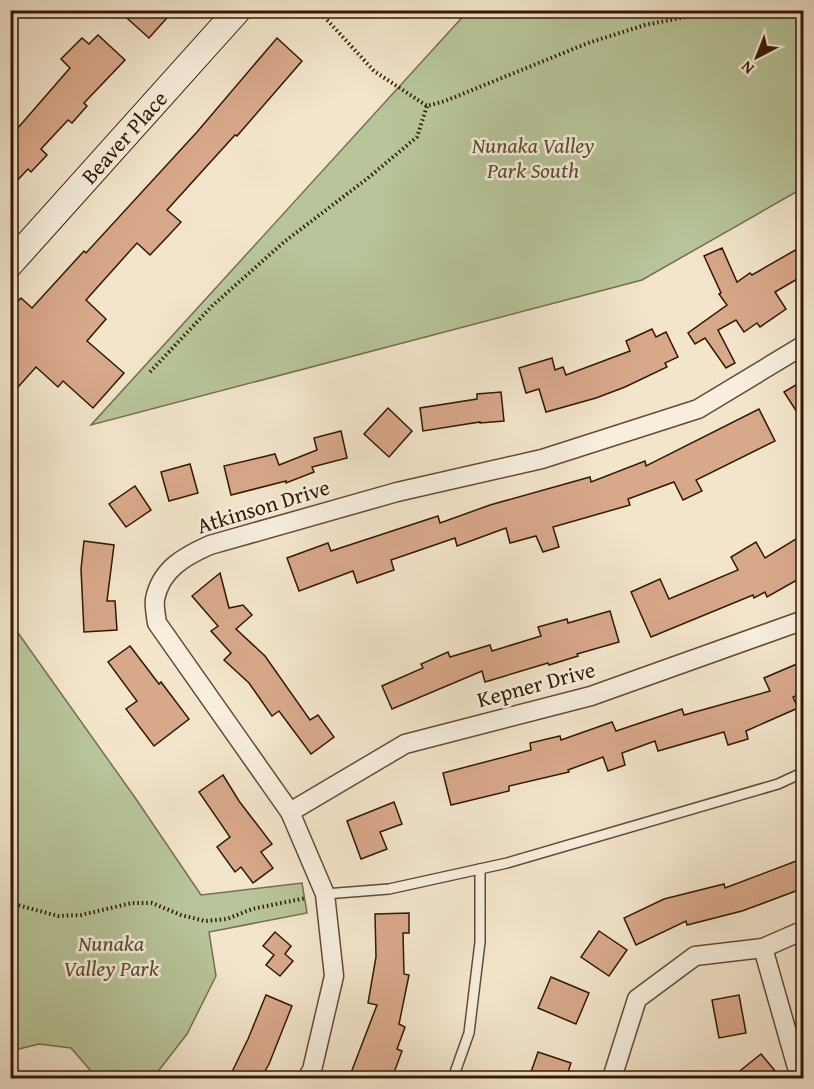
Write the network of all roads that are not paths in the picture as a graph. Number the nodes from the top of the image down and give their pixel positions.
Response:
1 (238, 10) edge
2 (10, 264) edge
3 (804, 345) edge
4 (804, 620) edge
5 (804, 772) edge
6 (290, 812) junction
7 (480, 869) junction
8 (325, 894) junction
9 (804, 930) edge
10 (763, 948) junction
11 (307, 1078) edge
12 (453, 1078) edge
13 (612, 1078) edge
14 (800, 1078) edge

1 - 2 street, Beaver Place
3 - 6 street, Atkinson Drive
4 - 6 street, Kepner Drive
5 - 7 lane
6 - 8 street, Atkinson Drive
7 - 8 lane
7 - 12 lane
8 - 11 street, Atkinson Drive
9 - 10 street
10 - 13 street
10 - 14 street

